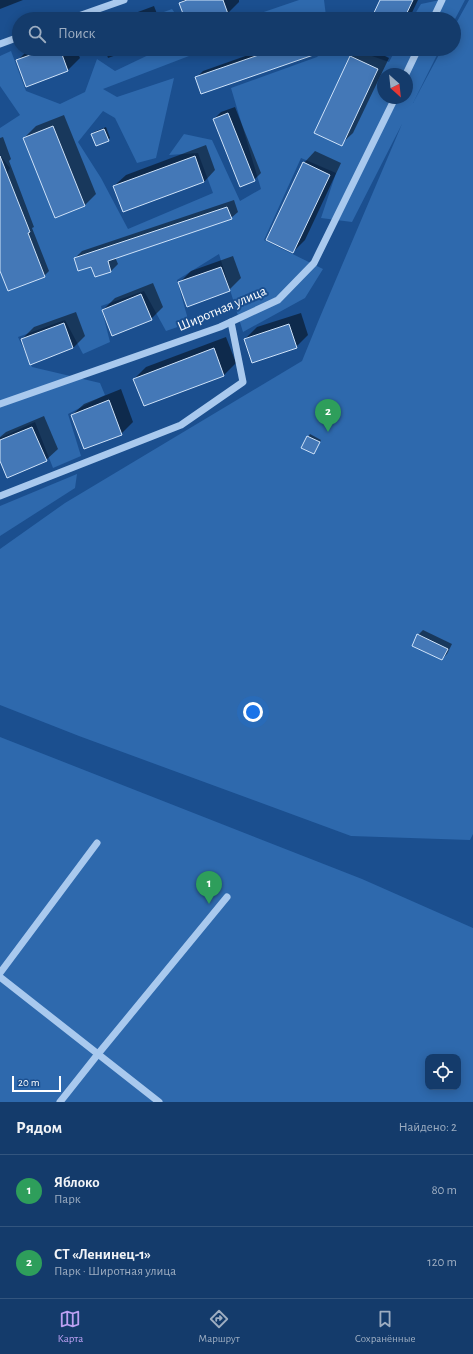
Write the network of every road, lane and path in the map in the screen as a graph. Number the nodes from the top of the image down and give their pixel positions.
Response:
1 (124, 0) edge
2 (442, 0) edge
3 (90, 12) edge
4 (436, 12) edge
5 (12, 40) edge
6 (0, 44) edge
7 (415, 56) edge
8 (409, 68) edge
9 (392, 104) edge
10 (231, 322) junction
11 (0, 404) edge
12 (0, 496) edge
13 (97, 843) dead end
14 (227, 897) dead end
15 (0, 973) edge
16 (0, 977) edge
17 (98, 1054) junction
18 (60, 1102) edge
19 (159, 1102) edge

1 - 3 street
2 - 4 street
5 - 6 street
7 - 8 street
9 - 10 street, Широтная улица
10 - 11 street, Широтная улица
10 - 12 street
13 - 15 street
14 - 17 street
16 - 17 street
17 - 18 street
17 - 19 street

